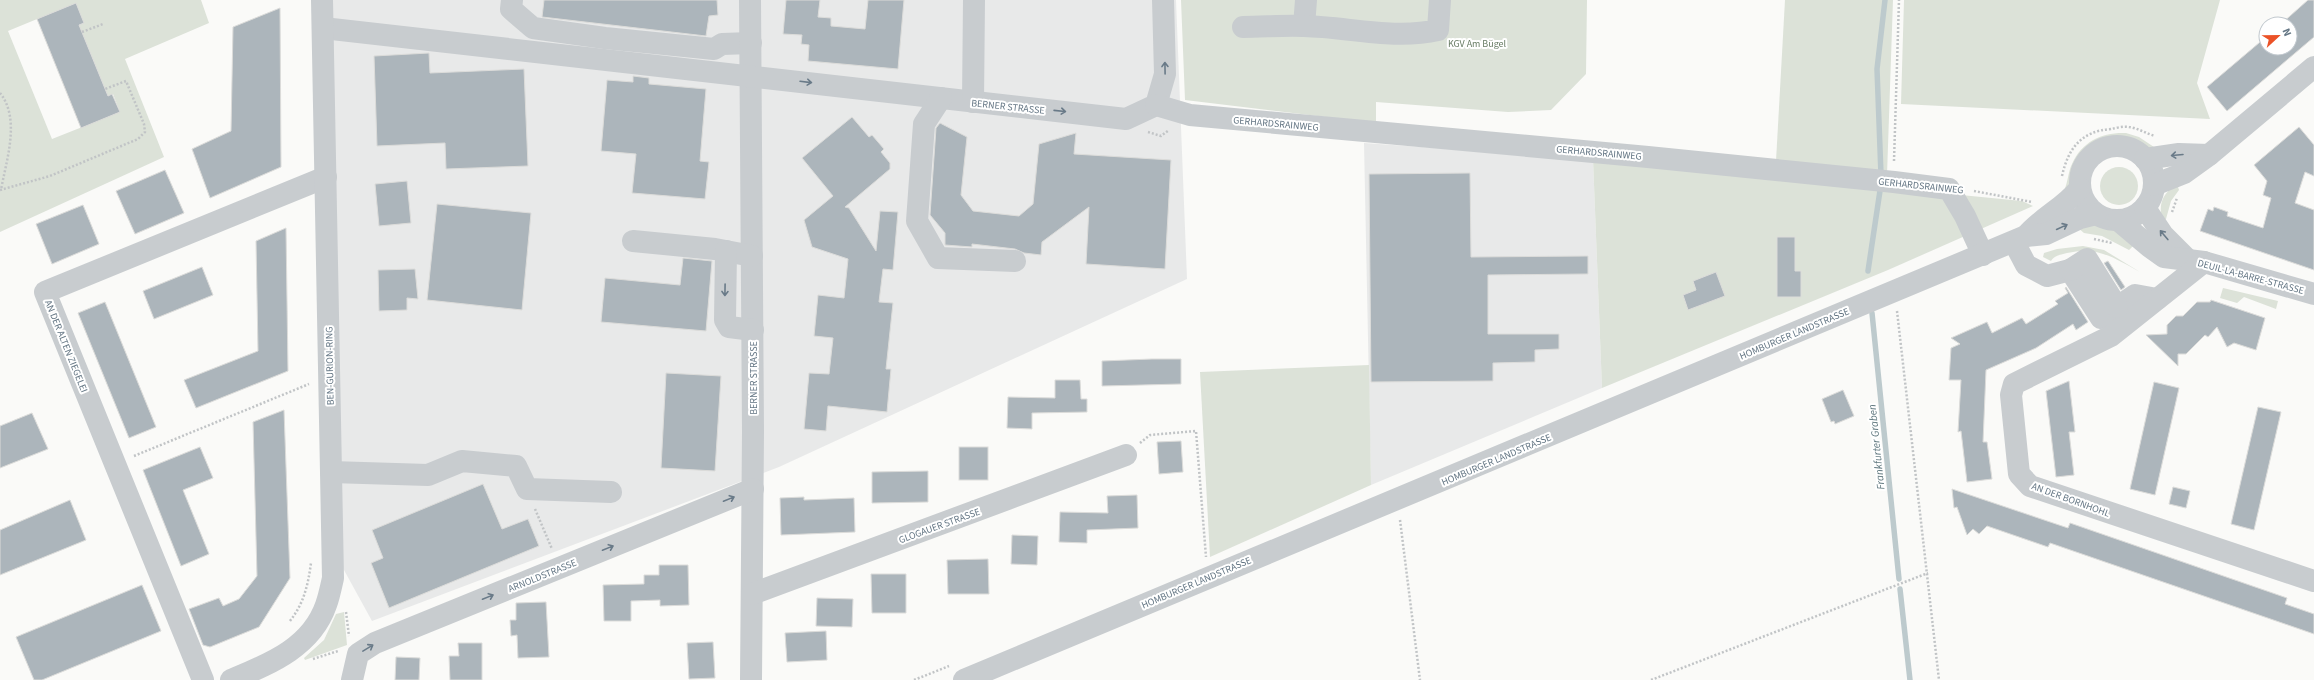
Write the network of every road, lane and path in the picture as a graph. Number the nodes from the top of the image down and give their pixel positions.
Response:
1 (322, 0) edge
2 (512, 0) edge
3 (750, 0) edge
4 (974, 0) edge
5 (1163, 0) edge
6 (1306, 0) edge
7 (1440, 0) edge
8 (1899, 0) edge
9 (103, 24) dead end
10 (1304, 26) junction
11 (1243, 27) dead end
12 (323, 28) junction
13 (82, 32) dead end
14 (751, 43) junction
15 (2314, 67) edge
16 (751, 76) junction
17 (105, 89) dead end
18 (0, 93) edge
19 (941, 98) junction
20 (973, 102) junction
21 (1156, 105) junction
22 (2157, 136) dead end
23 (2209, 155) junction
24 (2145, 159) junction
25 (2066, 161) dead end
26 (326, 177) junction
27 (1894, 182) junction
28 (2154, 185) junction
29 (2080, 188) junction
30 (1949, 189) junction
31 (0, 190) edge
32 (2177, 196) dead end
33 (2035, 203) dead end
34 (2145, 208) junction
35 (2096, 214) junction
36 (2172, 219) dead end
37 (2118, 220) junction
38 (2092, 238) dead end
39 (2020, 239) junction
40 (633, 241) dead end
41 (2116, 245) dead end
42 (726, 251) junction
43 (1982, 255) junction
44 (752, 256) junction
45 (1015, 261) dead end
46 (2196, 261) junction
47 (1894, 291) junction
48 (2314, 294) edge
49 (2157, 299) junction
50 (752, 330) junction
51 (329, 375) junction
52 (307, 376) dead end
53 (307, 384) junction
54 (308, 392) dead end
55 (1126, 455) joint
56 (115, 464) junction
57 (331, 472) junction
58 (527, 489) junction
59 (753, 489) junction
60 (611, 492) dead end
61 (1398, 500) junction
62 (311, 561) dead end
63 (560, 568) junction
64 (1928, 573) junction
65 (1205, 578) junction
66 (2314, 582) edge
67 (752, 594) junction
68 (290, 622) dead end
69 (203, 680) edge
70 (231, 680) edge
71 (352, 680) edge
72 (751, 680) edge
73 (964, 680) edge
74 (1420, 680) edge
75 (1651, 680) edge
76 (1939, 680) edge

1 - 12 street, BEN-GURION-RING
2 - 14 street
3 - 14 street, BERNER STRASSE
4 - 20 street
21 -> 5 street
6 - 10 street
7 - 10 street
8 - 27 path
9 - 13 path
10 - 11 street
12 - 16 street
12 - 26 street, BEN-GURION-RING
14 - 16 street, BERNER STRASSE
15 - 23 street
16 -> 19 street, BERNER STRASSE
16 - 44 street, BERNER STRASSE
17 - 31 path
18 - 31 path
19 - 20 street, BERNER STRASSE
19 - 45 street
20 -> 21 street, BERNER STRASSE
21 - 27 street, GERHARDSRAINWEG
22 - 25 path
23 -> 24 street
23 - 28 street
24 - 28 street
24 - 29 street
26 - 51 street, BEN-GURION-RING
26 - 56 street, AN DER ALTEN ZIEGELEI
27 - 30 street, GERHARDSRAINWEG
28 - 34 street
29 - 35 street
29 - 39 street, HOMBURGER LANDSTRASSE
30 - 33 path, GERHARDSRAINWEG
30 - 43 street
32 - 36 path
34 - 37 street
46 -> 34 street, DEUIL-LA-BARRE-STRASSE
35 - 37 street
39 -> 35 street, HOMBURGER LANDSTRASSE
37 - 46 street, DEUIL-LA-BARRE-STRASSE
38 - 41 path
39 - 43 street, HOMBURGER LANDSTRASSE
39 - 49 street
40 - 42 street
42 - 44 street
42 -> 50 street
43 - 47 street, HOMBURGER LANDSTRASSE
44 - 50 street, BERNER STRASSE
46 - 48 street, DEUIL-LA-BARRE-STRASSE
46 - 49 street, AN DER BORNHOHL
47 - 61 street, HOMBURGER LANDSTRASSE
47 - 64 path
49 - 66 street, AN DER BORNHOHL
50 - 59 street, BERNER STRASSE
51 - 53 path
51 - 57 street, BEN-GURION-RING
52 - 53 path
53 - 54 path
53 - 56 path
55 - 65 path
55 - 67 street, GLOGAUER STRASSE
56 - 69 street, AN DER ALTEN ZIEGELEI
57 - 58 street
57 - 70 street, BEN-GURION-RING
58 - 60 street
58 - 63 path
63 -> 59 street, ARNOLDSTRASSE
59 - 67 street, BERNER STRASSE
61 - 65 street, HOMBURGER LANDSTRASSE
61 - 74 path
62 - 68 path
71 -> 63 street, ARNOLDSTRASSE
64 - 75 path
64 - 76 path
65 - 73 street, HOMBURGER LANDSTRASSE
67 - 72 street, BERNER STRASSE

